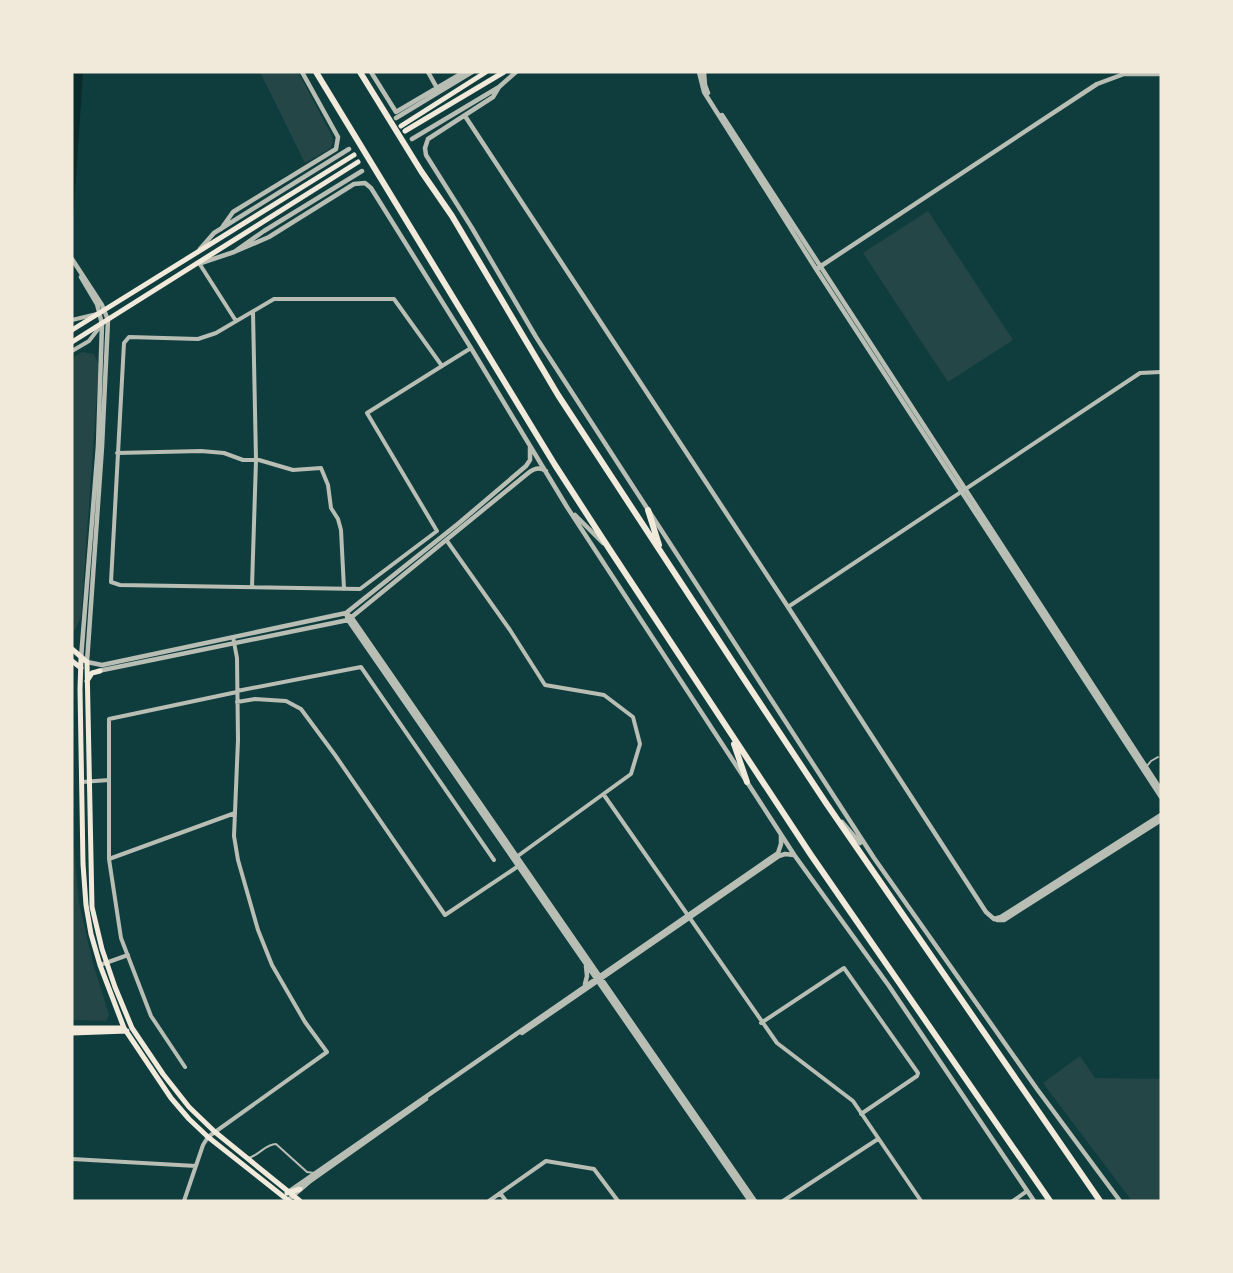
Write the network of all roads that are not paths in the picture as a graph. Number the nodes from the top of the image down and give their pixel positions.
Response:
1 (302, 72) edge
2 (316, 72) edge
3 (360, 72) edge
4 (371, 72) edge
5 (428, 72) edge
6 (464, 72) edge
7 (472, 72) edge
8 (486, 72) edge
9 (504, 72) edge
10 (516, 72) edge
11 (699, 72) edge
12 (704, 72) edge
13 (1161, 74) edge
14 (499, 87) junction
15 (437, 88) junction
16 (396, 115) junction
17 (465, 116) junction
18 (412, 139) dead end
19 (349, 149) dead end
20 (354, 155) dead end
21 (358, 162) dead end
22 (362, 171) dead end
23 (221, 229) junction
24 (234, 252) junction
25 (192, 256) junction
26 (72, 262) edge
27 (197, 264) junction
28 (818, 268) junction
29 (253, 311) junction
30 (103, 312) junction
31 (72, 320) edge
32 (236, 321) junction
33 (105, 322) junction
34 (72, 330) edge
35 (72, 342) edge
36 (471, 348) junction
37 (72, 351) edge
38 (442, 366) junction
39 (1161, 372) edge
40 (530, 445) junction
41 (117, 453) junction
42 (255, 460) junction
43 (546, 471) junction
44 (964, 491) junction
45 (567, 507) junction
46 (648, 510) junction
47 (447, 541) junction
48 (610, 550) junction
49 (662, 554) junction
50 (252, 587) junction
51 (344, 589) junction
52 (788, 607) junction
53 (346, 613) junction
54 (350, 619) junction
55 (336, 623) junction
56 (354, 628) junction
57 (233, 637) junction
58 (235, 644) junction
59 (72, 649) edge
60 (81, 658) junction
61 (72, 661) edge
62 (87, 662) junction
63 (84, 669) junction
64 (100, 671) junction
65 (87, 683) junction
66 (237, 692) junction
67 (237, 702) junction
68 (731, 735) junction
69 (1158, 757) dead end
70 (1147, 769) junction
71 (109, 780) junction
72 (86, 782) junction
73 (747, 782) junction
74 (1161, 790) edge
75 (604, 795) junction
76 (1161, 797) edge
77 (826, 803) junction
78 (236, 813) junction
79 (1161, 815) edge
80 (1161, 820) edge
81 (781, 834) junction
82 (795, 856) junction
83 (515, 858) junction
84 (874, 858) junction
85 (109, 859) junction
86 (494, 860) dead end
87 (520, 865) junction
88 (688, 916) junction
89 (994, 920) junction
90 (128, 955) junction
91 (585, 963) junction
92 (103, 964) junction
93 (598, 980) junction
94 (585, 988) junction
95 (608, 992) junction
96 (762, 1023) junction
97 (113, 1030) junction
98 (126, 1030) junction
99 (72, 1031) edge
100 (133, 1044) junction
101 (185, 1067) dead end
102 (861, 1114) junction
103 (215, 1132) junction
104 (208, 1137) junction
105 (878, 1139) junction
106 (246, 1158) junction
107 (72, 1159) edge
108 (196, 1166) junction
109 (314, 1173) junction
110 (279, 1184) junction
111 (298, 1187) junction
112 (1028, 1191) junction
113 (500, 1193) junction
114 (288, 1196) edge
115 (184, 1201) edge
116 (300, 1201) edge
117 (489, 1201) edge
118 (506, 1201) edge
119 (618, 1201) edge
120 (750, 1201) edge
121 (755, 1201) edge
122 (783, 1201) edge
123 (921, 1201) edge
124 (1013, 1201) edge
125 (1034, 1201) edge
126 (1050, 1201) edge
127 (1100, 1201) edge
128 (1120, 1201) edge

1 - 23 street
2 - 48 highway
3 - 49 highway
4 - 16 street
5 - 15 street
6 - 15 street
7 - 16 street
8 - 9 main road
10 - 14 street
11 - 28 street
12 - 28 street
13 - 28 street
14 - 17 street
14 - 18 street
15 - 16 street
17 - 46 street
17 - 52 street
19 - 23 street
20 - 25 main road
21 - 27 main road
22 - 24 street
23 - 25 street
24 - 27 street
24 - 36 street
25 - 30 main road
26 - 30 street
27 - 32 street
27 - 33 main road
28 - 44 street
29 - 32 street
29 - 38 street
29 - 42 street
30 - 31 street
30 - 33 street
30 - 34 main road
32 - 41 street
33 - 35 main road
33 - 37 street
33 - 60 street
33 - 62 street
36 - 38 street
36 - 40 street
38 - 51 street
39 - 44 street
40 - 43 street
40 - 53 street
41 - 42 street
41 - 50 street
42 - 50 street
42 - 51 street
43 - 45 street
43 - 47 street
44 - 52 street
44 - 70 street
44 - 76 street
45 - 48 street
45 - 73 street
46 - 49 highway
46 - 84 street
47 - 54 street
47 - 75 street
48 - 68 highway
49 - 77 highway
50 - 51 street
52 - 89 street
53 - 54 street
53 - 57 street
54 - 55 street
54 - 56 street
54 - 83 street
55 - 56 street
55 - 58 street
56 - 83 street
57 - 58 street
57 - 62 street
58 - 64 street
58 - 66 street
59 - 60 main road
60 - 62 main road
60 - 63 main road
61 - 63 main road
62 - 63 main road
63 - 64 street
63 - 65 main road
63 - 72 main road
64 - 65 main road
65 - 72 main road
66 - 67 street
66 - 71 street
66 - 86 street
67 - 78 street
67 - 87 street
68 - 73 highway
68 - 126 highway
69 - 70 lane
70 - 74 street
71 - 72 street
71 - 85 street
72 - 92 main road
73 - 81 street
75 - 83 street
75 - 88 street
77 - 84 street
77 - 127 highway
78 - 85 street
78 - 103 street
79 - 89 street
80 - 89 street
81 - 82 street
81 - 88 street
82 - 88 street
82 - 112 street
83 - 87 street
84 - 128 street
85 - 90 street
87 - 91 street
87 - 93 street
88 - 93 street
88 - 96 street
90 - 92 street
90 - 101 street
91 - 93 street
91 - 94 street
92 - 98 main road
92 - 98 main road
93 - 94 street
93 - 95 street
94 - 95 street
94 - 109 street
94 - 111 street
95 - 120 street
95 - 121 street
96 - 102 street
96 - 102 street
97 - 98 main road
97 - 99 main road
97 - 100 main road
98 - 100 main road
98 - 103 main road
100 - 104 main road
102 - 105 street
103 - 104 street
103 - 106 main road
104 - 108 street
104 - 114 main road
105 - 122 street
105 - 123 street
106 - 109 lane
106 - 110 main road
107 - 108 street
108 - 115 street
109 - 111 street
110 - 111 street
110 - 114 main road
111 - 114 main road
112 - 124 street
112 - 125 street
113 - 117 street
113 - 118 street
113 - 119 street
114 - 116 main road

